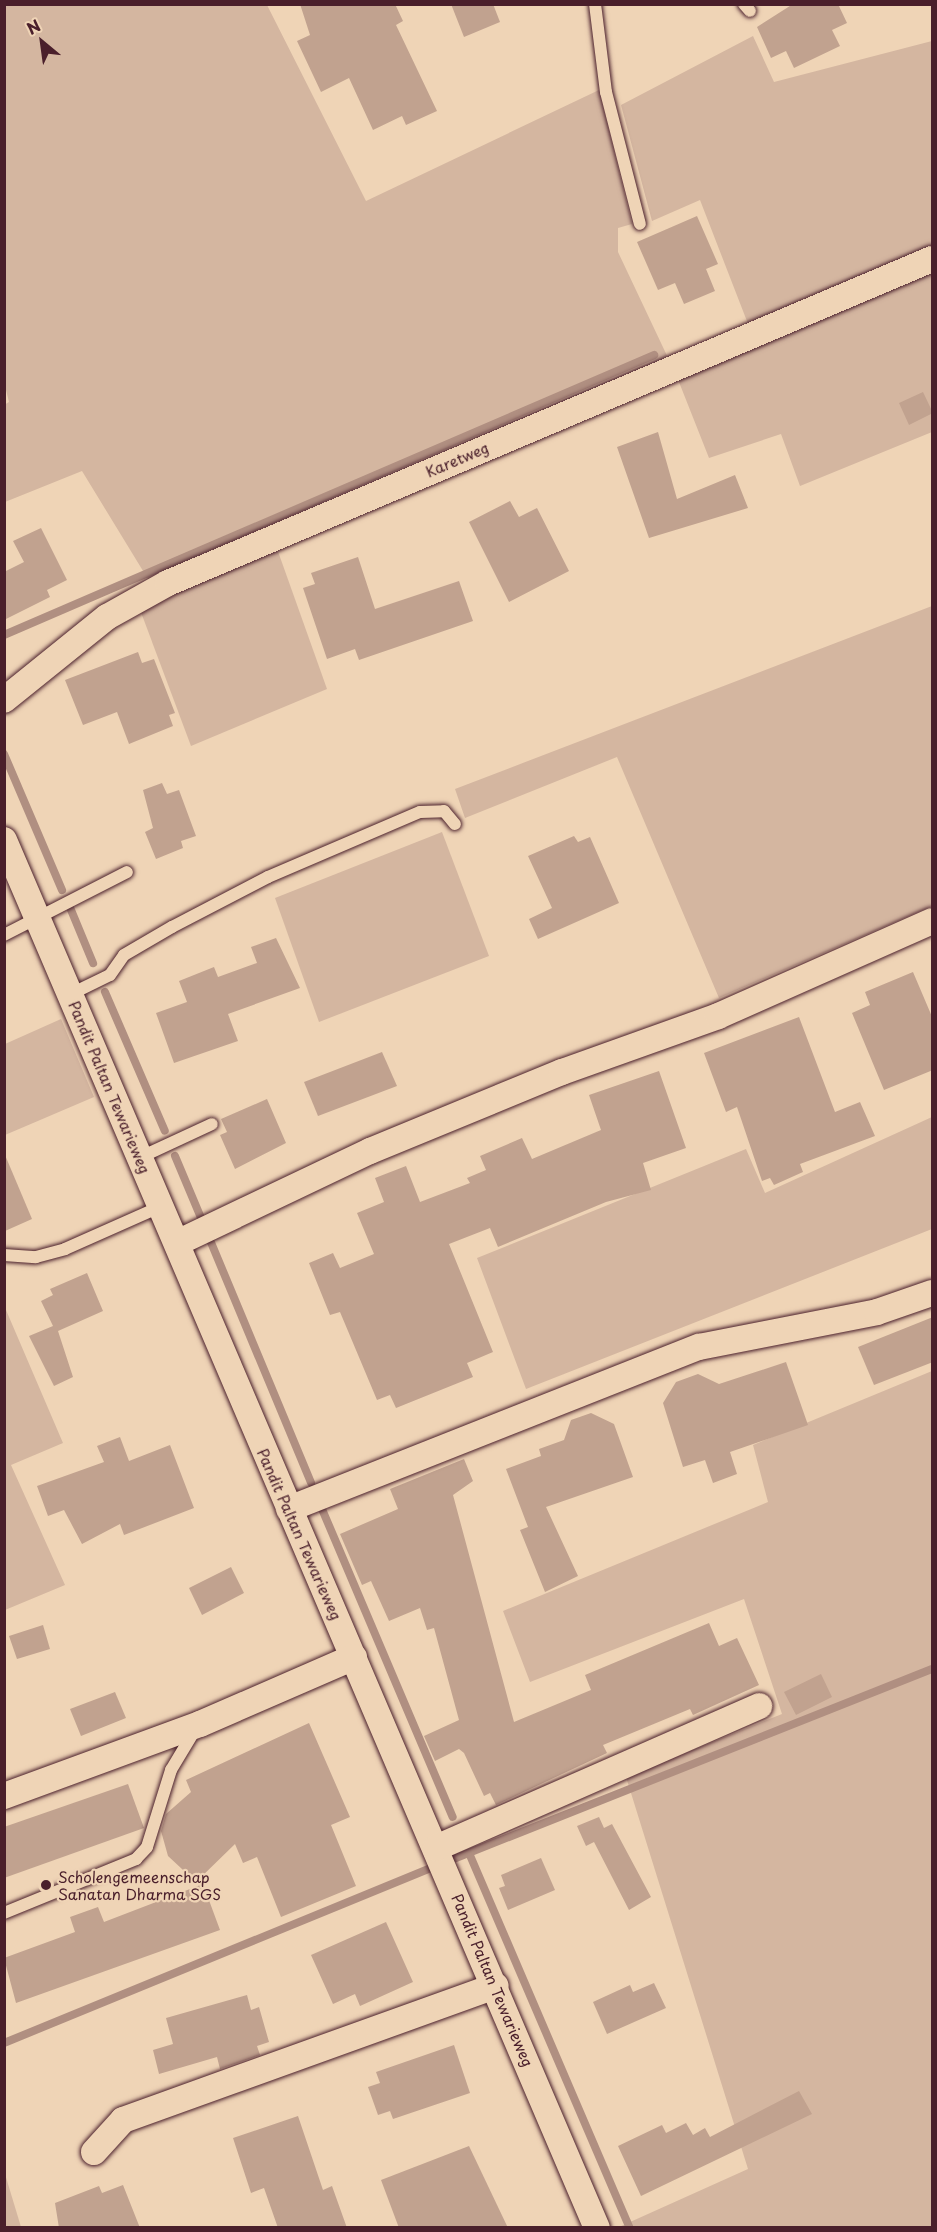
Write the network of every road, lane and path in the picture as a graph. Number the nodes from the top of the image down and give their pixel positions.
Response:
1 (594, 4) edge
2 (640, 224) dead end
3 (933, 259) edge
4 (4, 700) edge
5 (455, 824) dead end
6 (4, 840) edge
7 (127, 872) dead end
8 (37, 915) junction
9 (933, 921) edge
10 (4, 935) edge
11 (71, 994) junction
12 (212, 1124) dead end
13 (141, 1157) junction
14 (162, 1206) junction
15 (177, 1243) junction
16 (4, 1255) edge
17 (933, 1293) edge
18 (289, 1509) junction
19 (354, 1657) junction
20 (759, 1706) dead end
21 (200, 1724) junction
22 (4, 1796) edge
23 (436, 1848) junction
24 (4, 1913) edge
25 (496, 1986) junction
26 (94, 2152) dead end
27 (597, 2228) edge

1 - 2 lane
3 - 4 street, Karetweg
5 - 11 lane
6 - 8 street, Pandit Paltan Tewarieweg
7 - 8 lane
8 - 10 lane
8 - 11 street, Pandit Paltan Tewarieweg
9 - 15 street
11 - 13 street, Pandit Paltan Tewarieweg
12 - 13 lane
13 - 14 street, Pandit Paltan Tewarieweg
14 - 15 street, Pandit Paltan Tewarieweg
14 - 16 lane
15 - 18 street, Pandit Paltan Tewarieweg
17 - 18 street
18 - 19 street, Pandit Paltan Tewarieweg
19 - 21 street
19 - 23 street, Pandit Paltan Tewarieweg
20 - 23 street
21 - 22 street
21 - 24 lane
23 - 25 street, Pandit Paltan Tewarieweg
25 - 26 street
25 - 27 street, Pandit Paltan Tewarieweg

